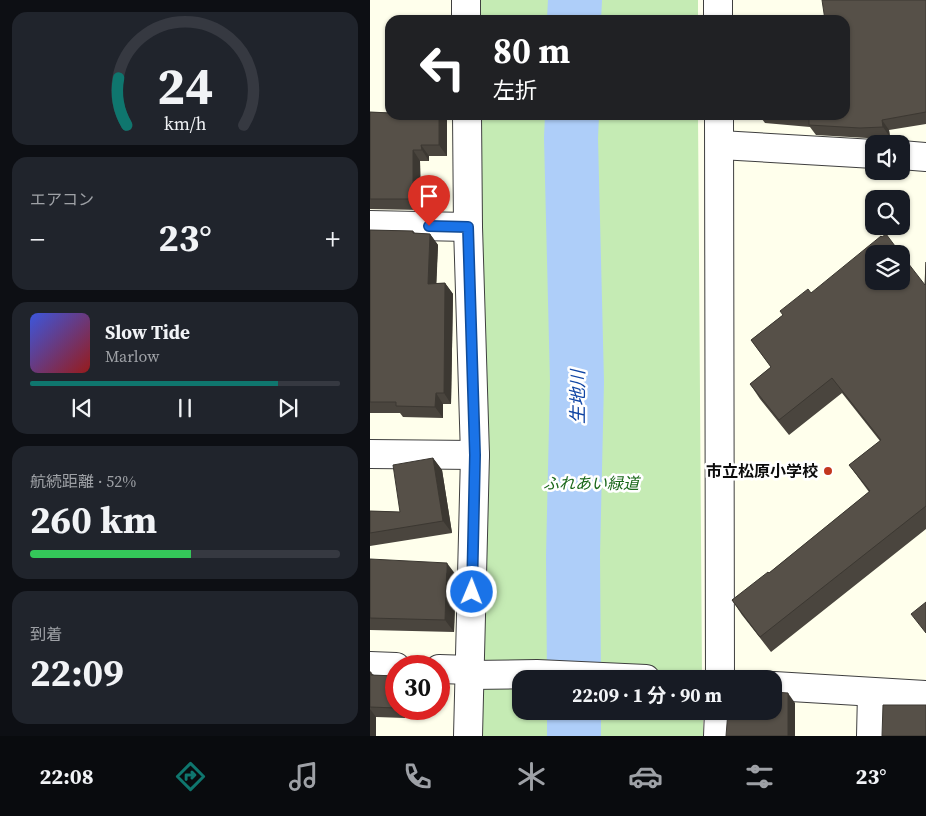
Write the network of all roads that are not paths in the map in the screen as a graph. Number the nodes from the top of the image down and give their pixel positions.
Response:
1 (466, 0) edge
2 (718, 0) edge
3 (466, 15) edge
4 (718, 15) edge
5 (467, 120) edge
6 (719, 120) edge
7 (720, 145) junction
8 (865, 153) edge
9 (910, 156) edge
10 (926, 157) edge
11 (370, 225) edge
12 (468, 227) junction
13 (370, 454) edge
14 (475, 455) junction
15 (370, 666) edge
16 (385, 667) edge
17 (450, 670) edge
18 (720, 670) edge
19 (470, 672) junction
20 (512, 673) edge
21 (782, 687) edge
22 (872, 693) junction
23 (926, 695) edge
24 (719, 720) edge
25 (468, 736) edge
26 (718, 736) edge
27 (871, 736) edge

1 - 3 street
2 - 4 street
5 - 12 street
6 - 7 street
7 - 8 street
7 - 18 street
9 - 10 street
11 - 12 street
12 - 14 street
13 - 14 street
14 - 19 street
15 - 16 street
17 - 19 street
19 - 20 street
19 - 25 street
21 - 22 street
22 - 23 street
22 - 27 street
24 - 26 street

